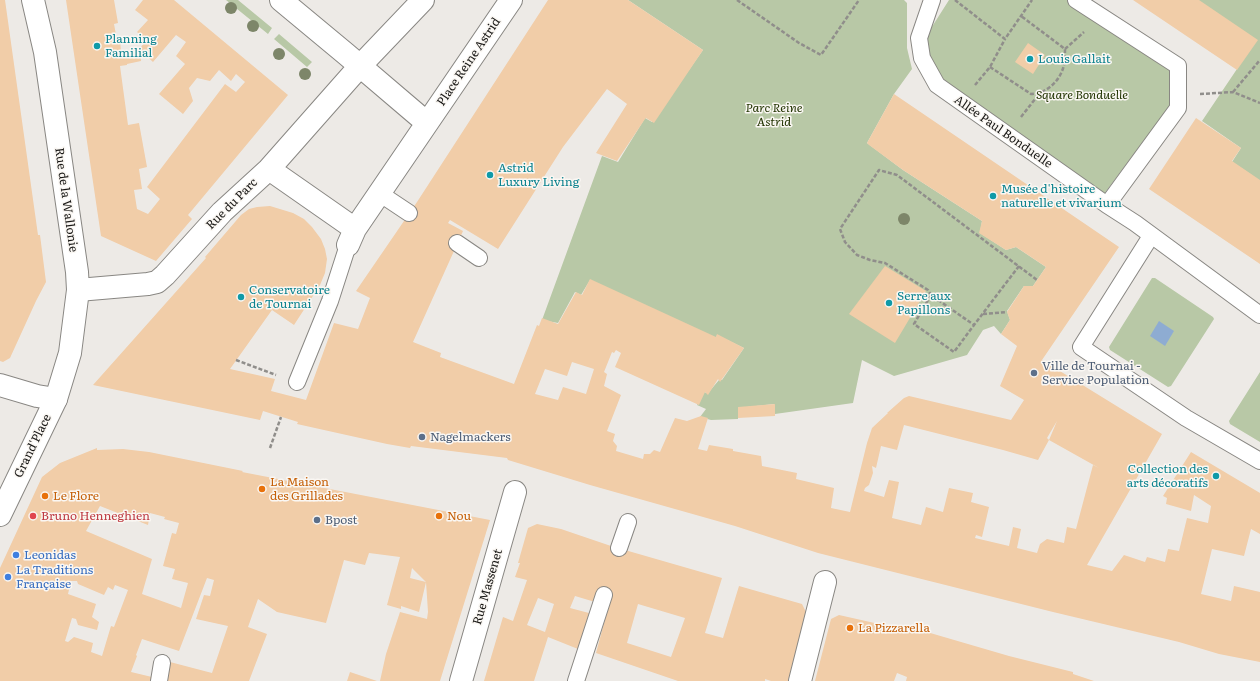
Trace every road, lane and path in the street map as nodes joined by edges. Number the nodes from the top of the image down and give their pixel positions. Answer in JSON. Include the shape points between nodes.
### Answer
{"nodes":[{"id":1,"x":33,"y":0,"type":"edge"},
{"id":2,"x":281,"y":0,"type":"edge"},
{"id":3,"x":423,"y":0,"type":"edge"},
{"id":4,"x":511,"y":0,"type":"edge"},
{"id":5,"x":737,"y":0,"type":"edge"},
{"id":6,"x":859,"y":0,"type":"edge"},
{"id":7,"x":932,"y":0,"type":"edge"},
{"id":8,"x":955,"y":0,"type":"edge"},
{"id":9,"x":1032,"y":0,"type":"edge"},
{"id":10,"x":1076,"y":0,"type":"edge"},
{"id":11,"x":1021,"y":16,"type":"junction"},
{"id":12,"x":1005,"y":39,"type":"junction"},
{"id":13,"x":1260,"y":60,"type":"edge"},
{"id":14,"x":360,"y":66,"type":"junction"},
{"id":15,"x":990,"y":67,"type":"junction"},
{"id":16,"x":1233,"y":92,"type":"junction"},
{"id":17,"x":1039,"y":94,"type":"junction"},
{"id":18,"x":1178,"y":96,"type":"junction"},
{"id":19,"x":962,"y":102,"type":"junction"},
{"id":20,"x":1260,"y":103,"type":"edge"},
{"id":21,"x":427,"y":123,"type":"junction"},
{"id":22,"x":1008,"y":135,"type":"junction"},
{"id":23,"x":269,"y":169,"type":"junction"},
{"id":24,"x":379,"y":193,"type":"junction"},
{"id":25,"x":1107,"y":205,"type":"junction"},
{"id":26,"x":410,"y":213,"type":"dead end"},
{"id":27,"x":1151,"y":236,"type":"junction"},
{"id":28,"x":352,"y":237,"type":"junction"},
{"id":29,"x":457,"y":243,"type":"dead end"},
{"id":30,"x":479,"y":258,"type":"dead end"},
{"id":31,"x":1019,"y":266,"type":"junction"},
{"id":32,"x":1037,"y":280,"type":"dead end"},
{"id":33,"x":78,"y":290,"type":"junction"},
{"id":34,"x":931,"y":294,"type":"junction"},
{"id":35,"x":1006,"y":312,"type":"dead end"},
{"id":36,"x":982,"y":314,"type":"junction"},
{"id":37,"x":1259,"y":314,"type":"edge"},
{"id":38,"x":974,"y":324,"type":"junction"},
{"id":39,"x":236,"y":360,"type":"dead end"},
{"id":40,"x":297,"y":382,"type":"joint"},
{"id":41,"x":0,"y":386,"type":"edge"},
{"id":42,"x":47,"y":398,"type":"junction"},
{"id":43,"x":281,"y":417,"type":"dead end"},
{"id":44,"x":270,"y":448,"type":"dead end"},
{"id":45,"x":1260,"y":461,"type":"edge"},
{"id":46,"x":5,"y":490,"type":"edge"},
{"id":47,"x":515,"y":492,"type":"dead end"},
{"id":48,"x":0,"y":515,"type":"edge"},
{"id":49,"x":628,"y":522,"type":"dead end"},
{"id":50,"x":619,"y":548,"type":"dead end"},
{"id":51,"x":825,"y":582,"type":"dead end"},
{"id":52,"x":604,"y":595,"type":"dead end"},
{"id":53,"x":162,"y":663,"type":"dead end"},
{"id":54,"x":158,"y":681,"type":"edge"},
{"id":55,"x":461,"y":681,"type":"edge"},
{"id":56,"x":576,"y":681,"type":"edge"},
{"id":57,"x":800,"y":681,"type":"edge"}],
"edges":[{"from":1,"to":33,"type":"street","name":"Rue de la Wallonie","via":[[45,52]]},
{"from":2,"to":14,"type":"street"},
{"from":3,"to":14,"type":"street"},
{"from":4,"to":21,"type":"street","name":"Place Reine Astrid"},
{"from":5,"to":6,"type":"path","via":[[799,43],[821,55]]},
{"from":7,"to":19,"type":"lane","name":"Allée Paul Bonduelle","via":[[920,38],[922,58],[937,85]]},
{"from":8,"to":12,"type":"path"},
{"from":9,"to":11,"type":"path"},
{"from":10,"to":18,"type":"lane","via":[[1178,66]]},
{"from":11,"to":12,"type":"path"},
{"from":11,"to":17,"type":"path","via":[[1065,49],[1063,71],[1053,85]]},
{"from":12,"to":15,"type":"path"},
{"from":13,"to":16,"type":"path"},
{"from":14,"to":21,"type":"street"},
{"from":14,"to":23,"type":"street","name":"Rue du Parc"},
{"from":15,"to":17,"type":"path","via":[[1031,94]]},
{"from":15,"to":19,"type":"path"},
{"from":16,"to":18,"type":"path"},
{"from":16,"to":20,"type":"path"},
{"from":17,"to":22,"type":"path"},
{"from":18,"to":25,"type":"lane","via":[[1178,108]]},
{"from":19,"to":22,"type":"lane","name":"Allée Paul Bonduelle"},
{"from":21,"to":24,"type":"street","name":"Place Reine Astrid"},
{"from":22,"to":25,"type":"lane","name":"Allée Paul Bonduelle"},
{"from":23,"to":28,"type":"street"},
{"from":23,"to":33,"type":"street","name":"Rue du Parc","via":[[222,212],[157,282]]},
{"from":24,"to":26,"type":"lane"},
{"from":24,"to":28,"type":"street","name":"Place Reine Astrid"},
{"from":25,"to":27,"type":"lane","name":"Allée Paul Bonduelle"},
{"from":27,"to":37,"type":"lane","name":"Allée Paul Bonduelle"},
{"from":27,"to":45,"type":"lane","via":[[1081,347],[1186,418]]},
{"from":28,"to":40,"type":"lane","via":[[330,301]]},
{"from":29,"to":30,"type":"lane"},
{"from":31,"to":32,"type":"path"},
{"from":31,"to":34,"type":"path","via":[[897,175],[879,170],[840,228],[845,242],[857,255],[885,263]]},
{"from":31,"to":36,"type":"path"},
{"from":33,"to":42,"type":"street","name":"Rue de la Wallonie","via":[[70,353]]},
{"from":34,"to":38,"type":"path"},
{"from":34,"to":38,"type":"path","via":[[914,324],[954,352]]},
{"from":35,"to":36,"type":"path"},
{"from":36,"to":38,"type":"path"},
{"from":39,"to":40,"type":"path"},
{"from":41,"to":42,"type":"street"},
{"from":42,"to":46,"type":"street","name":"Grand'Place"},
{"from":43,"to":44,"type":"path"},
{"from":46,"to":48,"type":"street","name":"Grand'Place"},
{"from":47,"to":55,"type":"street","name":"Rue Massenet"},
{"from":49,"to":50,"type":"lane"},
{"from":51,"to":57,"type":"street"},
{"from":52,"to":56,"type":"lane"},
{"from":53,"to":54,"type":"lane"}]}
